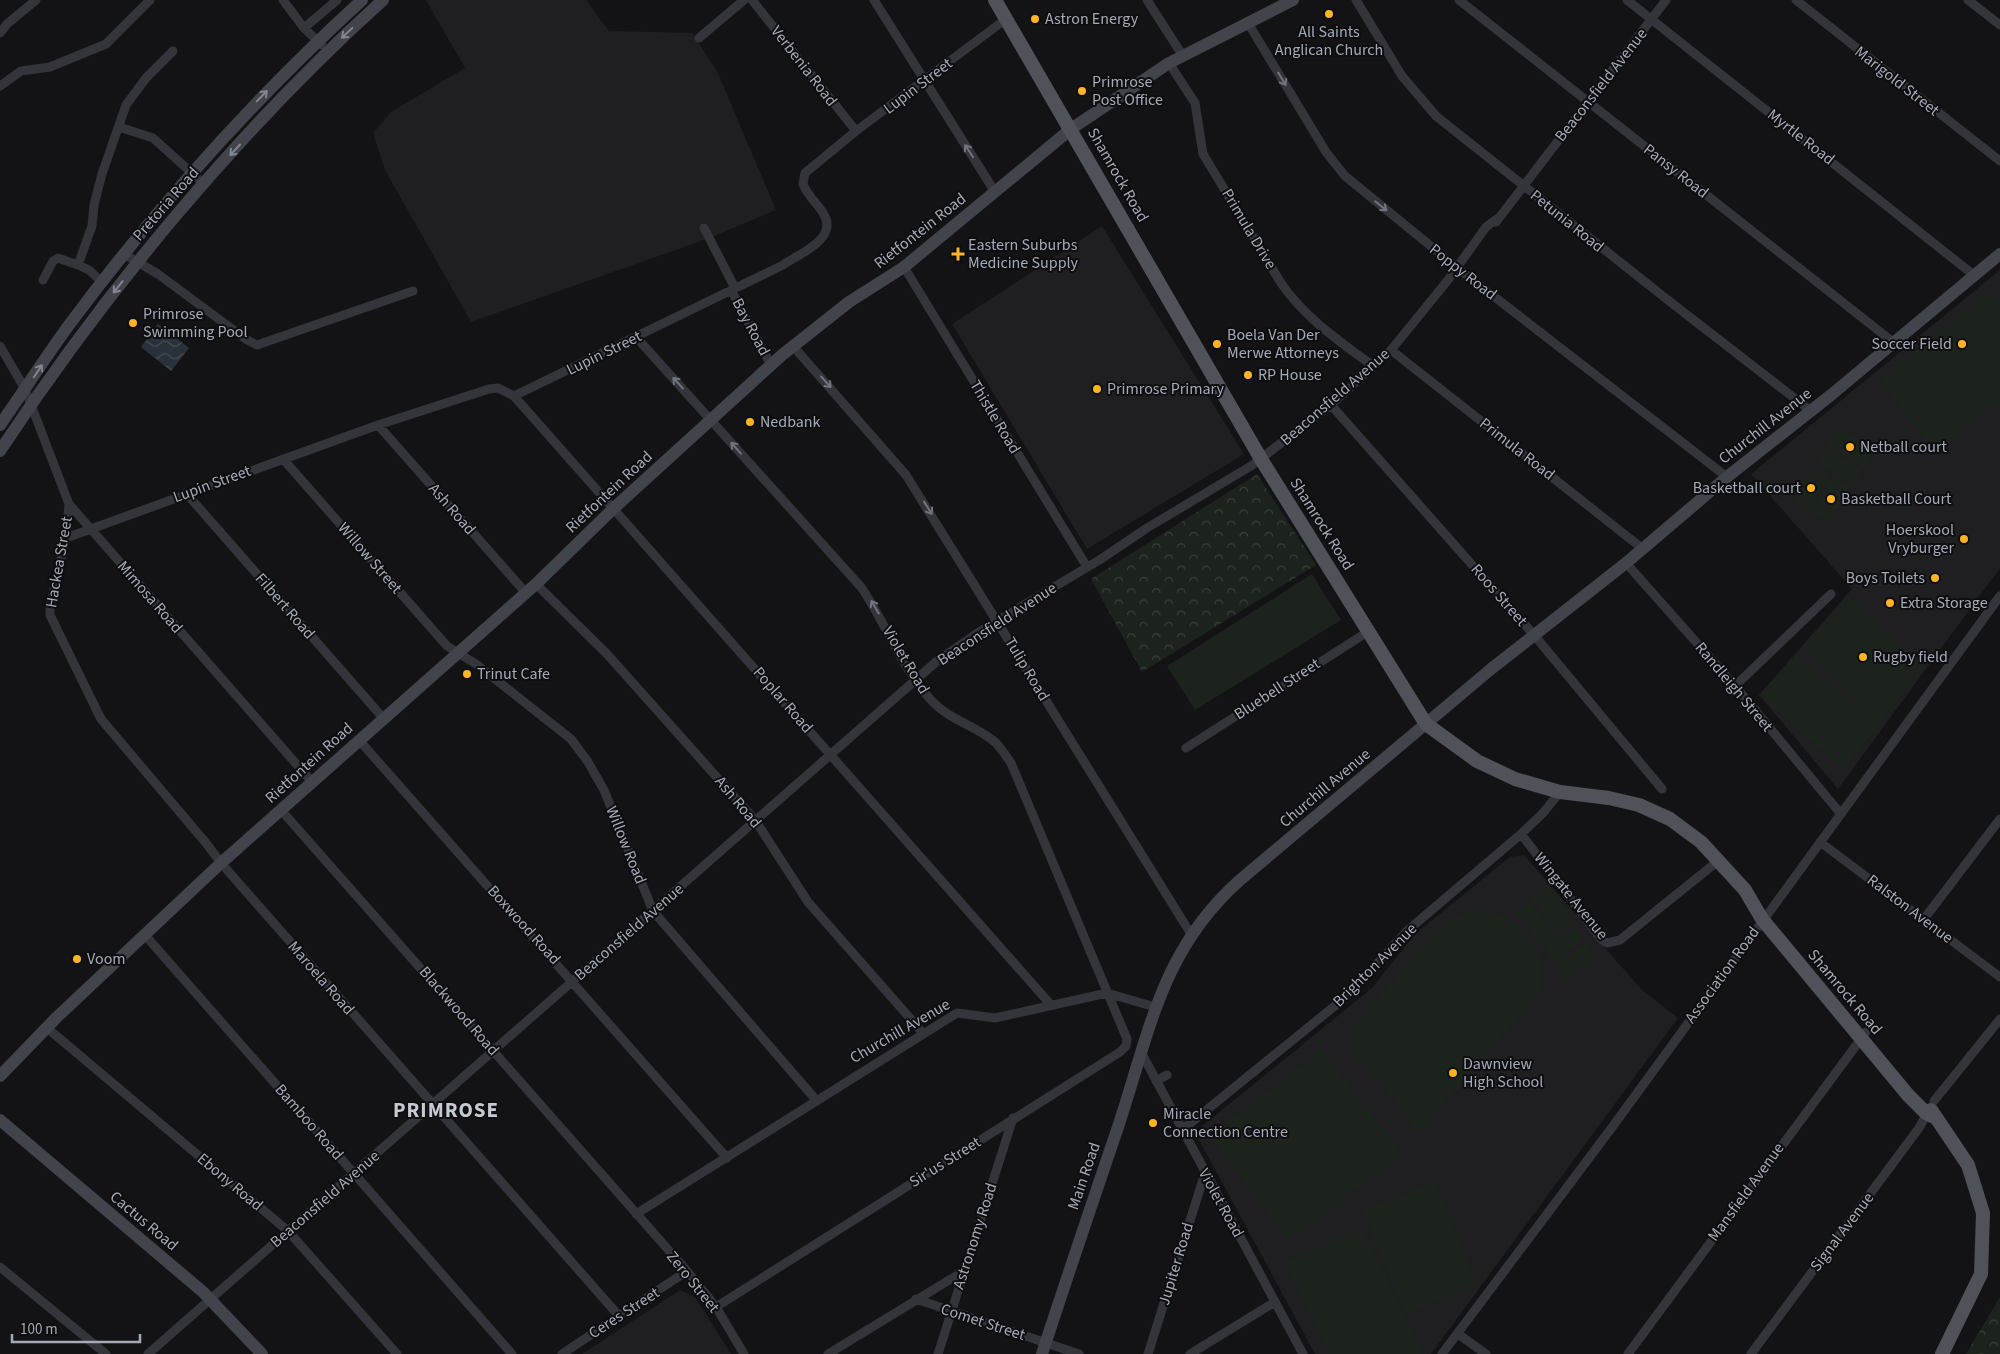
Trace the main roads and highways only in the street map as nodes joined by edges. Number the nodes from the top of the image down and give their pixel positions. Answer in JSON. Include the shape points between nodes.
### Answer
{"nodes":[{"id":1,"x":995,"y":0,"type":"edge"},
{"id":2,"x":1942,"y":1354,"type":"edge"}],
"edges":[{"from":1,"to":2,"type":"main road","name":"Shamrock Road","via":[[1261,459],[1426,724],[1478,761],[1515,779],[1560,792],[1608,798],[1654,810],[1691,834],[1745,890],[1911,1092],[1932,1110],[1968,1165],[1983,1213],[1984,1236],[1981,1274]]}]}
